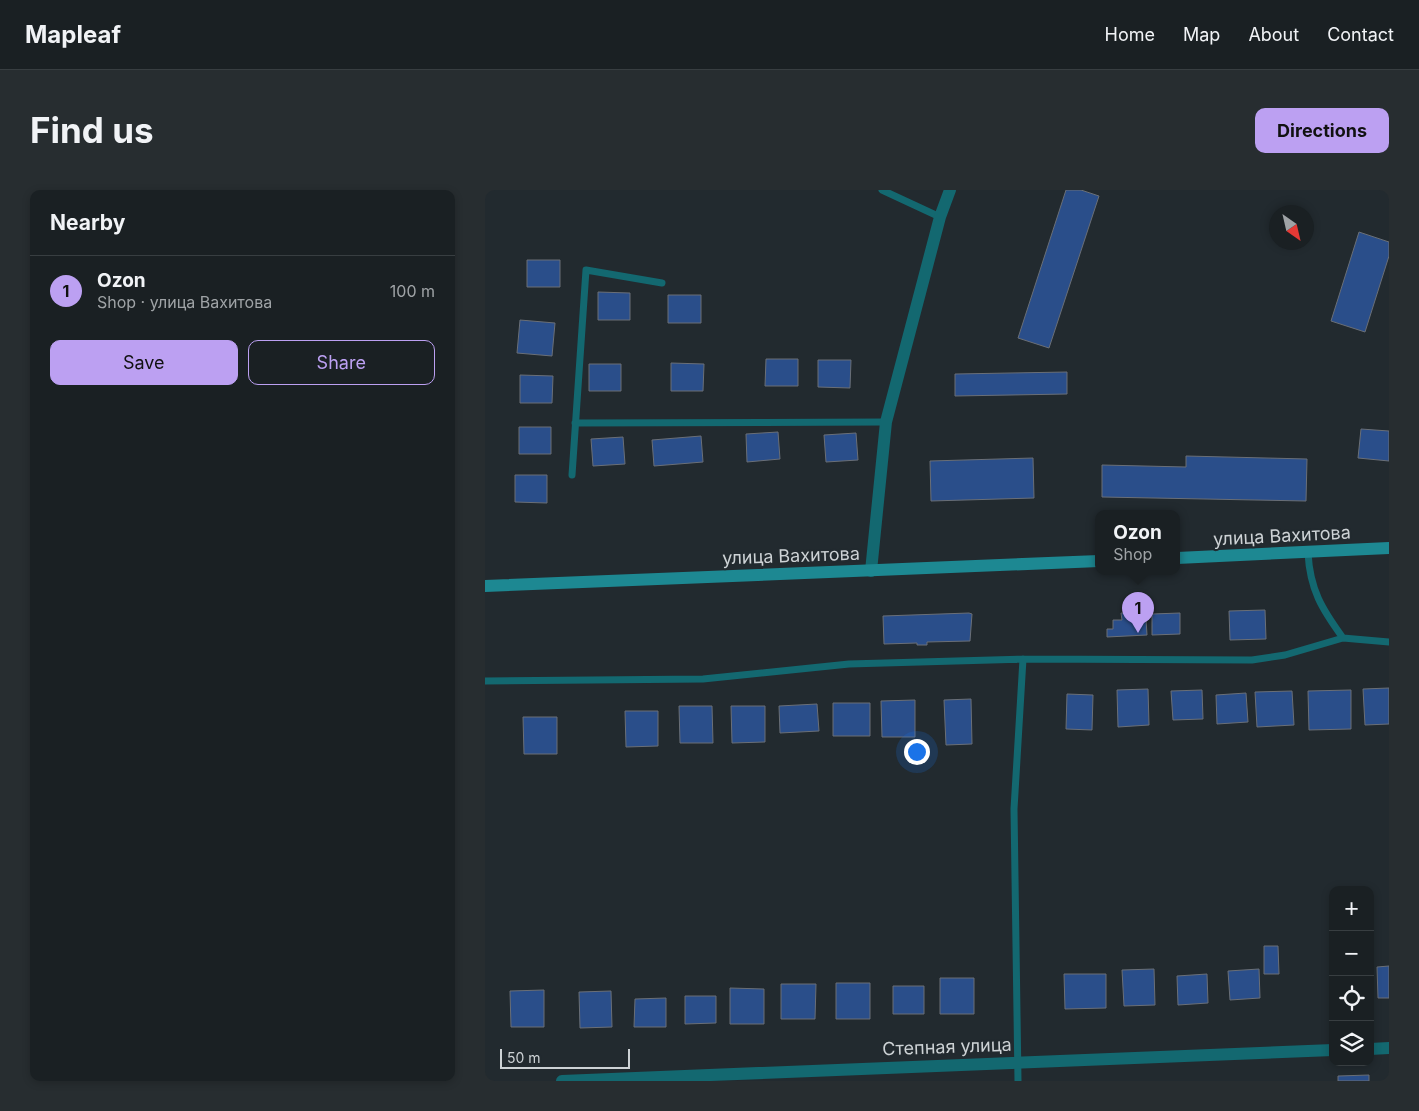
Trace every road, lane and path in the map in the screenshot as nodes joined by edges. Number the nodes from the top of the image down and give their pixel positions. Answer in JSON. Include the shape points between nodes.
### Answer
{"nodes":[{"id":1,"x":882,"y":190,"type":"edge"},
{"id":2,"x":950,"y":190,"type":"edge"},
{"id":3,"x":941,"y":217,"type":"junction"},
{"id":4,"x":662,"y":283,"type":"dead end"},
{"id":5,"x":886,"y":422,"type":"junction"},
{"id":6,"x":575,"y":423,"type":"junction"},
{"id":7,"x":572,"y":475,"type":"dead end"},
{"id":8,"x":1389,"y":548,"type":"edge"},
{"id":9,"x":1309,"y":553,"type":"junction"},
{"id":10,"x":1180,"y":558,"type":"edge"},
{"id":11,"x":1095,"y":561,"type":"edge"},
{"id":12,"x":871,"y":571,"type":"junction"},
{"id":13,"x":485,"y":586,"type":"edge"},
{"id":14,"x":1343,"y":638,"type":"junction"},
{"id":15,"x":1389,"y":642,"type":"edge"},
{"id":16,"x":1023,"y":659,"type":"junction"},
{"id":17,"x":485,"y":680,"type":"edge"},
{"id":18,"x":1389,"y":1048,"type":"edge"},
{"id":19,"x":1374,"y":1049,"type":"edge"},
{"id":20,"x":1329,"y":1050,"type":"edge"},
{"id":21,"x":1018,"y":1062,"type":"junction"},
{"id":22,"x":562,"y":1081,"type":"edge"},
{"id":23,"x":1018,"y":1081,"type":"edge"}],
"edges":[{"from":1,"to":3,"type":"lane"},
{"from":2,"to":3,"type":"street"},
{"from":3,"to":5,"type":"street"},
{"from":4,"to":6,"type":"lane","via":[[586,270]]},
{"from":5,"to":6,"type":"lane"},
{"from":5,"to":12,"type":"street"},
{"from":6,"to":7,"type":"lane"},
{"from":8,"to":9,"type":"main road","name":"улица Вахитова"},
{"from":9,"to":10,"type":"main road","name":"улица Вахитова"},
{"from":9,"to":14,"type":"lane","via":[[1309,575],[1321,607]]},
{"from":11,"to":12,"type":"main road","name":"улица Вахитова"},
{"from":12,"to":13,"type":"main road","name":"улица Вахитова"},
{"from":14,"to":15,"type":"lane"},
{"from":14,"to":16,"type":"lane","via":[[1285,655],[1252,660]]},
{"from":16,"to":17,"type":"lane","via":[[849,664],[703,679]]},
{"from":16,"to":21,"type":"lane","via":[[1014,809]]},
{"from":18,"to":19,"type":"street"},
{"from":20,"to":21,"type":"street","name":"Степная улица"},
{"from":21,"to":22,"type":"street","name":"Степная улица"},
{"from":21,"to":23,"type":"lane"}]}
